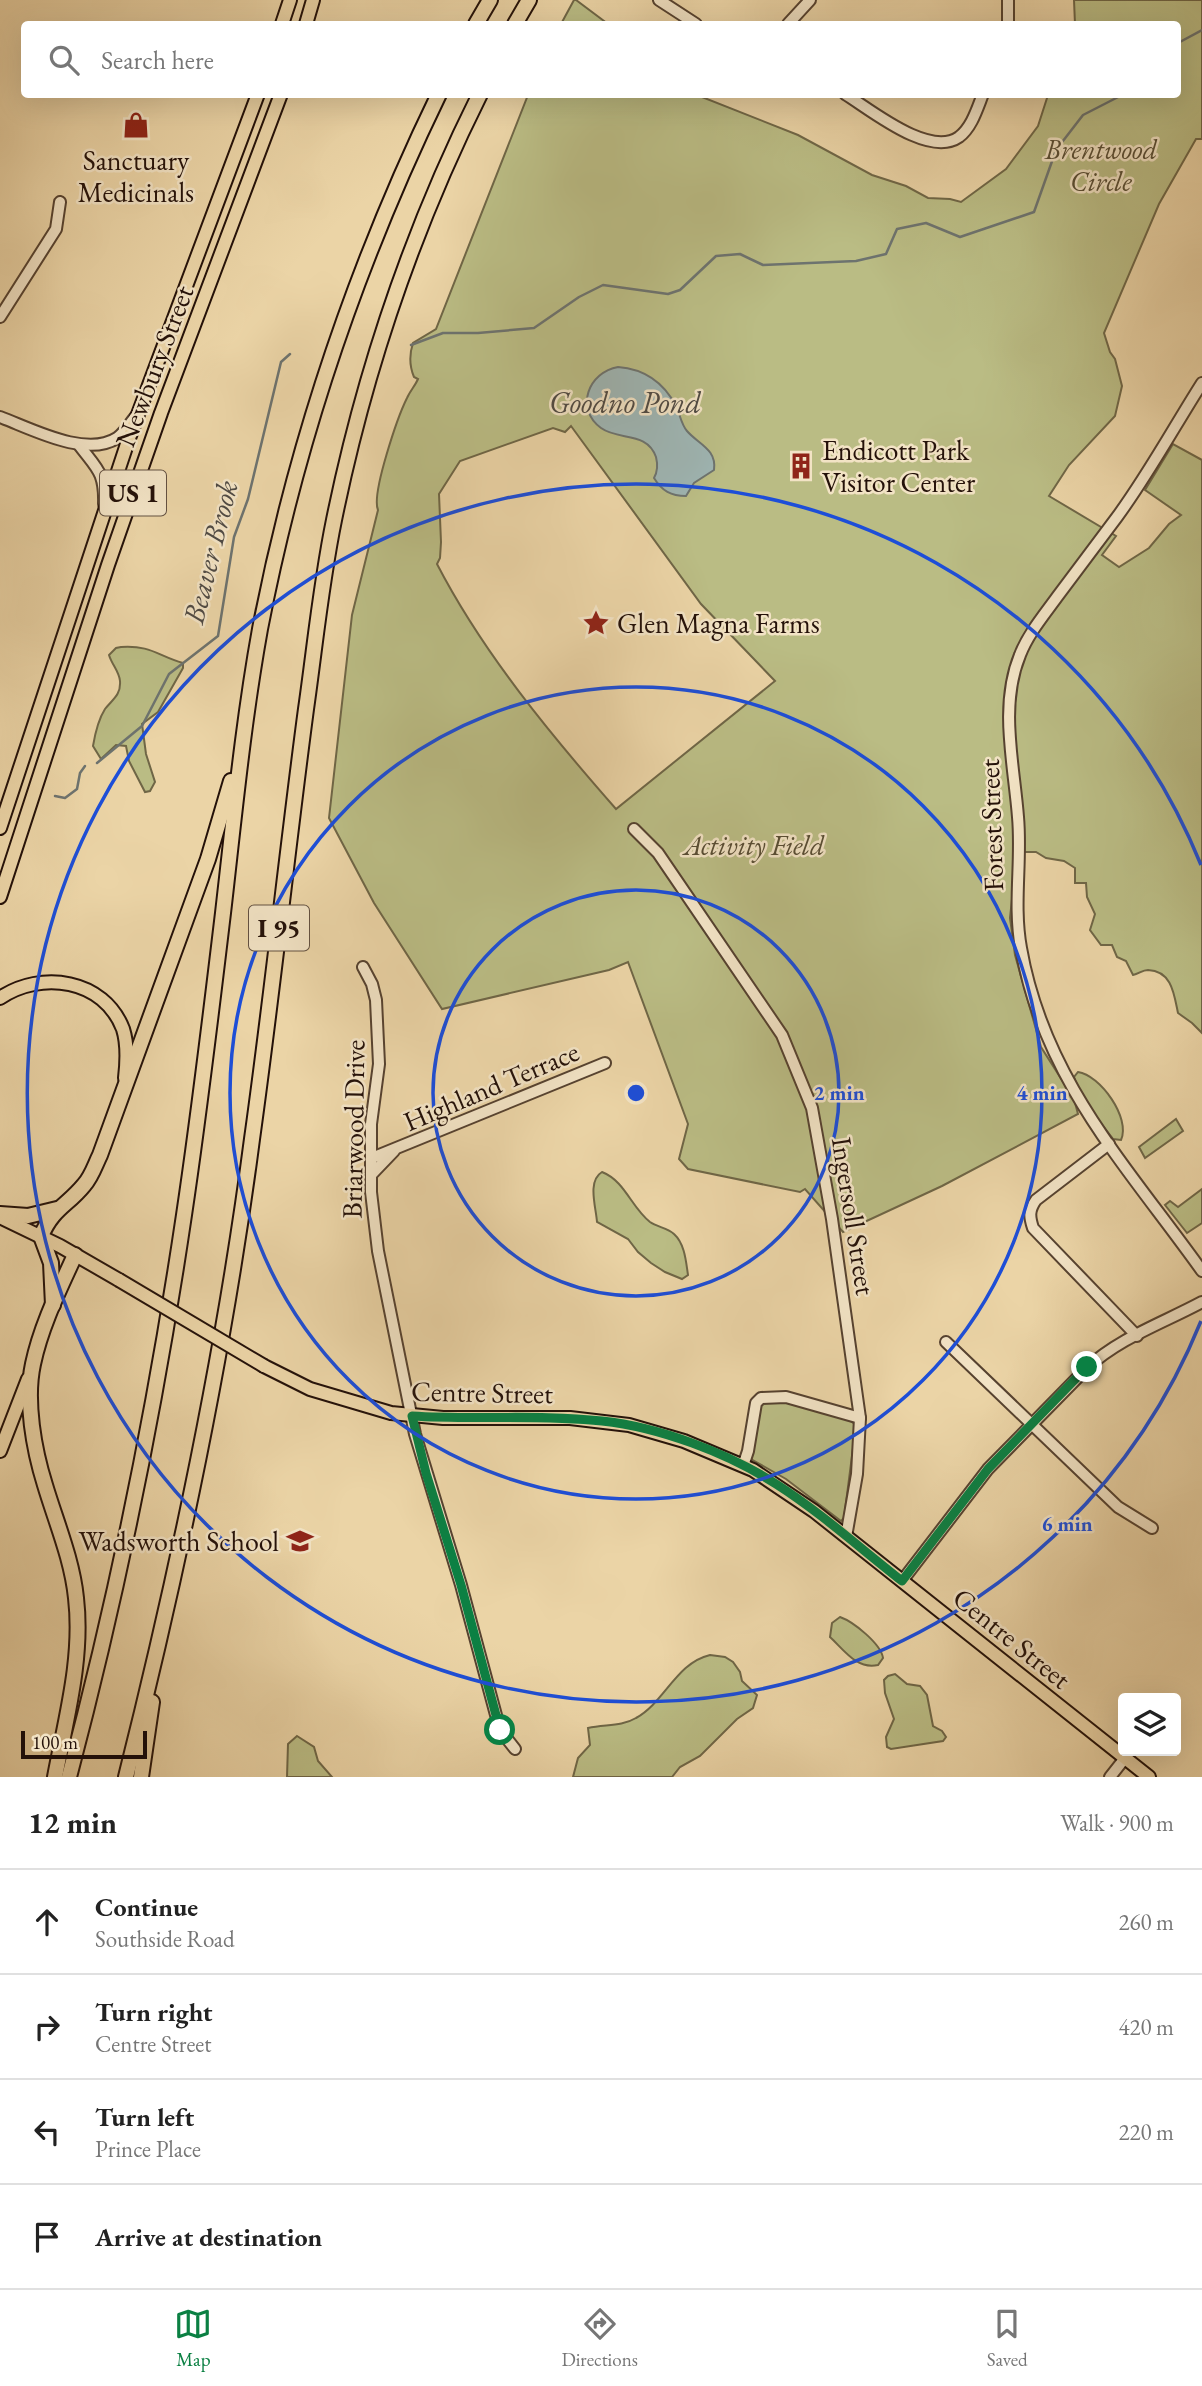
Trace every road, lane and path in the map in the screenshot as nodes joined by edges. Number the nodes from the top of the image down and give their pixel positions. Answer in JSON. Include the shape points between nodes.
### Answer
{"nodes":[{"id":1,"x":290,"y":0,"type":"edge"},
{"id":2,"x":313,"y":0,"type":"edge"},
{"id":3,"x":490,"y":0,"type":"edge"},
{"id":4,"x":529,"y":0,"type":"edge"},
{"id":5,"x":659,"y":0,"type":"edge"},
{"id":6,"x":810,"y":0,"type":"edge"},
{"id":7,"x":1008,"y":0,"type":"edge"},
{"id":8,"x":283,"y":21,"type":"edge"},
{"id":9,"x":307,"y":21,"type":"edge"},
{"id":10,"x":478,"y":21,"type":"edge"},
{"id":11,"x":518,"y":21,"type":"edge"},
{"id":12,"x":691,"y":21,"type":"edge"},
{"id":13,"x":791,"y":21,"type":"edge"},
{"id":14,"x":1008,"y":21,"type":"edge"},
{"id":15,"x":257,"y":98,"type":"edge"},
{"id":16,"x":280,"y":98,"type":"edge"},
{"id":17,"x":437,"y":98,"type":"edge"},
{"id":18,"x":478,"y":98,"type":"edge"},
{"id":19,"x":852,"y":98,"type":"edge"},
{"id":20,"x":982,"y":98,"type":"edge"},
{"id":21,"x":60,"y":202,"type":"dead end"},
{"id":22,"x":0,"y":317,"type":"edge"},
{"id":23,"x":1202,"y":383,"type":"edge"},
{"id":24,"x":139,"y":412,"type":"junction"},
{"id":25,"x":0,"y":418,"type":"edge"},
{"id":26,"x":79,"y":445,"type":"junction"},
{"id":27,"x":104,"y":510,"type":"junction"},
{"id":28,"x":246,"y":722,"type":"junction"},
{"id":29,"x":0,"y":828,"type":"edge"},
{"id":30,"x":634,"y":829,"type":"dead end"},
{"id":31,"x":0,"y":897,"type":"edge"},
{"id":32,"x":363,"y":967,"type":"dead end"},
{"id":33,"x":0,"y":998,"type":"edge"},
{"id":34,"x":606,"y":1063,"type":"dead end"},
{"id":35,"x":124,"y":1086,"type":"junction"},
{"id":36,"x":1109,"y":1144,"type":"junction"},
{"id":37,"x":394,"y":1151,"type":"junction"},
{"id":38,"x":372,"y":1158,"type":"junction"},
{"id":39,"x":372,"y":1175,"type":"junction"},
{"id":40,"x":58,"y":1208,"type":"junction"},
{"id":41,"x":0,"y":1215,"type":"edge"},
{"id":42,"x":41,"y":1236,"type":"junction"},
{"id":43,"x":75,"y":1255,"type":"junction"},
{"id":44,"x":1202,"y":1271,"type":"edge"},
{"id":45,"x":1202,"y":1302,"type":"edge"},
{"id":46,"x":53,"y":1305,"type":"junction"},
{"id":47,"x":1137,"y":1336,"type":"junction"},
{"id":48,"x":946,"y":1342,"type":"dead end"},
{"id":49,"x":32,"y":1365,"type":"junction"},
{"id":50,"x":412,"y":1416,"type":"junction"},
{"id":51,"x":860,"y":1418,"type":"junction"},
{"id":52,"x":1032,"y":1423,"type":"junction"},
{"id":53,"x":0,"y":1451,"type":"edge"},
{"id":54,"x":743,"y":1466,"type":"junction"},
{"id":55,"x":1152,"y":1528,"type":"dead end"},
{"id":56,"x":846,"y":1537,"type":"junction"},
{"id":57,"x":902,"y":1581,"type":"junction"},
{"id":58,"x":158,"y":1649,"type":"junction"},
{"id":59,"x":515,"y":1749,"type":"dead end"},
{"id":60,"x":1125,"y":1758,"type":"junction"},
{"id":61,"x":55,"y":1777,"type":"edge"},
{"id":62,"x":69,"y":1777,"type":"edge"},
{"id":63,"x":126,"y":1777,"type":"edge"},
{"id":64,"x":141,"y":1777,"type":"edge"},
{"id":65,"x":1110,"y":1777,"type":"edge"},
{"id":66,"x":1149,"y":1777,"type":"edge"}],
"edges":[{"from":1,"to":8,"type":"main road"},
{"from":2,"to":9,"type":"main road"},
{"from":3,"to":10,"type":"highway"},
{"from":4,"to":11,"type":"highway"},
{"from":5,"to":12,"type":"street"},
{"from":6,"to":13,"type":"street"},
{"from":7,"to":14,"type":"street"},
{"from":15,"to":24,"type":"main road","name":"Newbury Street","number":"US 1"},
{"from":16,"to":31,"type":"main road","name":"Newbury Street","number":"US 1","via":[[157,425]]},
{"from":17,"to":28,"type":"highway","number":"I 95","via":[[370,247],[312,411],[277,549]]},
{"from":18,"to":58,"type":"highway","number":"I 95","via":[[437,187],[399,287],[362,403],[334,516],[314,638],[230,1288]]},
{"from":19,"to":20,"type":"street","via":[[921,140],[943,142],[961,136]]},
{"from":21,"to":22,"type":"street","via":[[56,229]]},
{"from":23,"to":36,"type":"street","name":"Forest Street","via":[[1120,514],[1031,634],[1011,684],[1010,732],[1020,851],[1017,918],[1027,978],[1047,1040],[1078,1099]]},
{"from":24,"to":26,"type":"street","via":[[120,436],[107,443]]},
{"from":24,"to":27,"type":"main road","name":"Newbury Street","number":"US 1"},
{"from":25,"to":26,"type":"street"},
{"from":26,"to":27,"type":"street","via":[[104,481]]},
{"from":27,"to":29,"type":"main road","name":"Newbury Street","number":"US 1"},
{"from":28,"to":35,"type":"highway","via":[[212,849]]},
{"from":28,"to":62,"type":"highway","number":"I 95","via":[[201,1092],[149,1422]]},
{"from":30,"to":51,"type":"street","name":"Ingersoll Street","via":[[658,853],[782,1035],[805,1090],[817,1126]]},
{"from":32,"to":38,"type":"street","name":"Briarwood Drive","via":[[376,1000],[379,1064],[371,1124]]},
{"from":33,"to":35,"type":"main road","via":[[44,982],[74,984],[99,996],[123,1031],[127,1056]]},
{"from":34,"to":37,"type":"street","name":"Highland Terrace"},
{"from":35,"to":40,"type":"highway","via":[[92,1172],[78,1192]]},
{"from":36,"to":44,"type":"street","name":"Forest Street"},
{"from":36,"to":47,"type":"street","via":[[1036,1200],[1030,1213],[1033,1228]]},
{"from":37,"to":38,"type":"street","name":"Highland Terrace"},
{"from":37,"to":39,"type":"street","name":"Highland Terrace"},
{"from":38,"to":39,"type":"street","name":"Briarwood Drive"},
{"from":39,"to":50,"type":"street","name":"Briarwood Drive","via":[[372,1217]]},
{"from":40,"to":41,"type":"highway","via":[[28,1216]]},
{"from":40,"to":42,"type":"highway"},
{"from":41,"to":42,"type":"main road","name":"Centre Street"},
{"from":42,"to":43,"type":"main road","name":"Centre Street"},
{"from":42,"to":46,"type":"highway","via":[[51,1263]]},
{"from":43,"to":46,"type":"highway"},
{"from":43,"to":50,"type":"main road","name":"Centre Street","bridge":true,"via":[[264,1366],[330,1396]]},
{"from":45,"to":47,"type":"street"},
{"from":46,"to":49,"type":"highway"},
{"from":47,"to":52,"type":"street","via":[[1101,1355]]},
{"from":48,"to":52,"type":"street"},
{"from":49,"to":53,"type":"main road"},
{"from":49,"to":61,"type":"highway","via":[[32,1432],[72,1572],[78,1617],[77,1660]]},
{"from":50,"to":54,"type":"main road","name":"Centre Street","via":[[617,1423],[684,1441]]},
{"from":50,"to":59,"type":"street","name":"Briarwood Drive","via":[[500,1730]]},
{"from":51,"to":54,"type":"street","via":[[786,1397],[761,1398],[756,1403]]},
{"from":51,"to":56,"type":"street","name":"Ingersoll Street","via":[[857,1474]]},
{"from":52,"to":55,"type":"street","via":[[1118,1507]]},
{"from":52,"to":57,"type":"street","via":[[975,1484]]},
{"from":54,"to":56,"type":"main road","name":"Centre Street","via":[[792,1495]]},
{"from":56,"to":57,"type":"main road","name":"Centre Street"},
{"from":57,"to":60,"type":"main road","name":"Centre Street"},
{"from":58,"to":63,"type":"highway","number":"I 95"},
{"from":58,"to":64,"type":"highway"},
{"from":60,"to":65,"type":"street"},
{"from":60,"to":66,"type":"main road","name":"Centre Street"}]}
